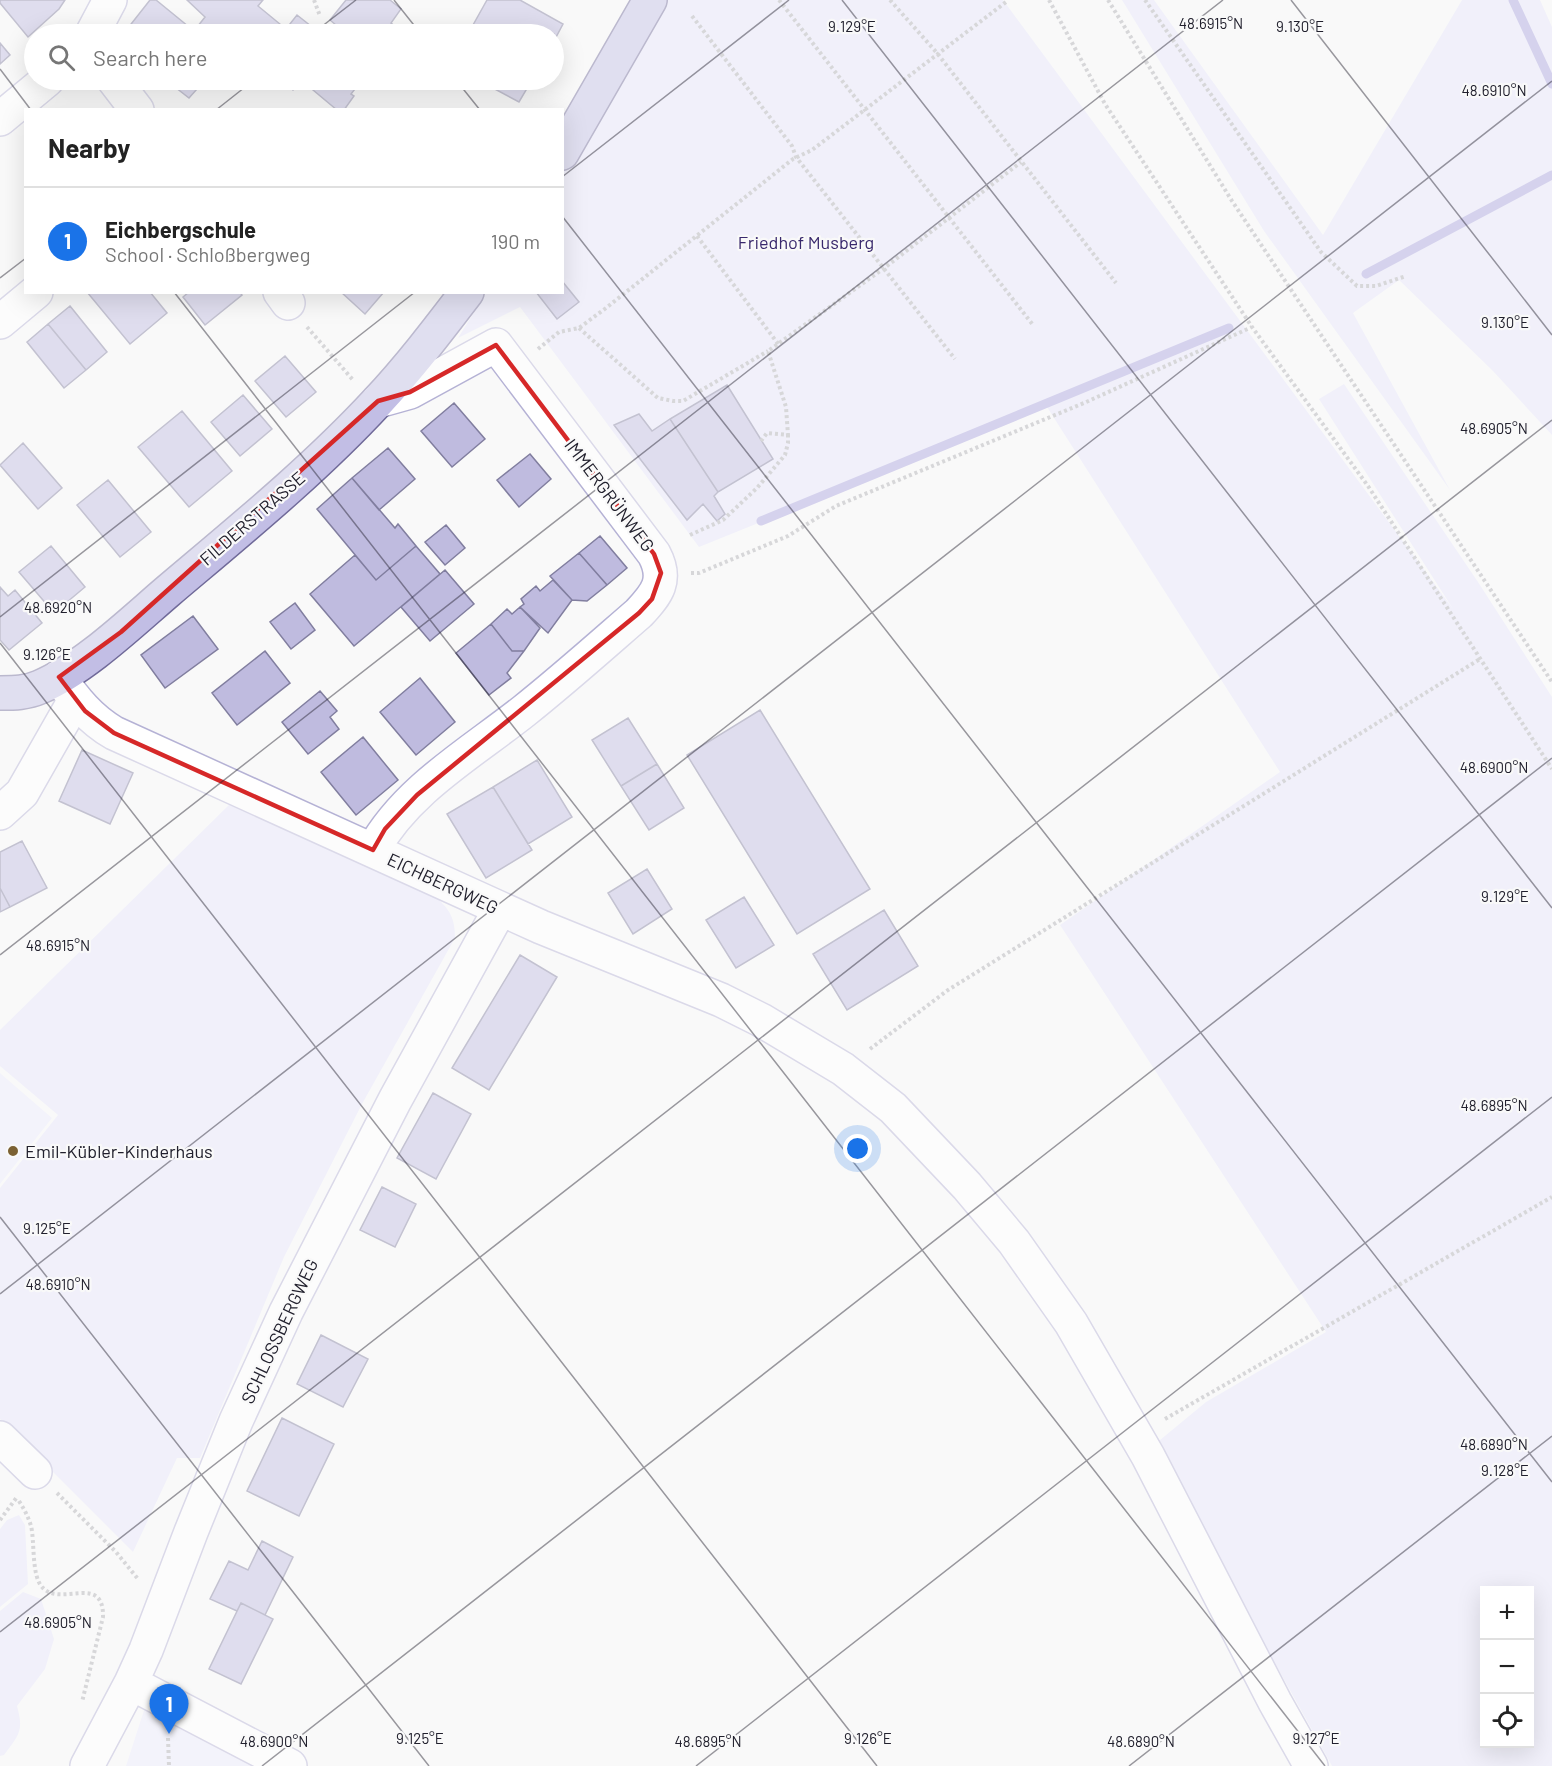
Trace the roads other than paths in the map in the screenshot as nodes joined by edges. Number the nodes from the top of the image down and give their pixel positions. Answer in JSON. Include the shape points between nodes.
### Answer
{"nodes":[{"id":1,"x":110,"y":0,"type":"edge"},
{"id":2,"x":650,"y":0,"type":"edge"},
{"id":3,"x":97,"y":24,"type":"edge"},
{"id":4,"x":35,"y":90,"type":"edge"},
{"id":5,"x":122,"y":90,"type":"edge"},
{"id":6,"x":135,"y":108,"type":"edge"},
{"id":7,"x":0,"y":119,"type":"edge"},
{"id":8,"x":564,"y":150,"type":"edge"},
{"id":9,"x":34,"y":294,"type":"edge"},
{"id":10,"x":465,"y":294,"type":"edge"},
{"id":11,"x":0,"y":322,"type":"edge"},
{"id":12,"x":378,"y":401,"type":"junction"},
{"id":13,"x":67,"y":689,"type":"junction"},
{"id":14,"x":0,"y":693,"type":"edge"},
{"id":15,"x":0,"y":813,"type":"edge"},
{"id":16,"x":374,"y":850,"type":"junction"},
{"id":17,"x":500,"y":909,"type":"junction"},
{"id":18,"x":0,"y":1438,"type":"edge"},
{"id":19,"x":35,"y":1486,"type":"road end"},
{"id":20,"x":131,"y":1683,"type":"junction"},
{"id":21,"x":87,"y":1766,"type":"edge"},
{"id":22,"x":290,"y":1766,"type":"edge"},
{"id":23,"x":1311,"y":1766,"type":"edge"}],
"edges":[{"from":1,"to":3,"type":"street"},
{"from":2,"to":8,"type":"main road"},
{"from":4,"to":7,"type":"street"},
{"from":5,"to":6,"type":"street"},
{"from":9,"to":11,"type":"street"},
{"from":10,"to":12,"type":"main road","name":"FILDERSTRASSE"},
{"from":12,"to":13,"type":"main road","name":"FILDERSTRASSE","via":[[315,464],[120,632]]},
{"from":12,"to":16,"type":"street","name":"IMMERGRÜNWEG","via":[[410,392],[496,345],[654,554],[661,573],[652,599],[639,613],[526,710],[417,795],[385,829]]},
{"from":13,"to":14,"type":"main road","name":"FILDERSTRASSE","via":[[41,687],[23,693]]},
{"from":13,"to":15,"type":"street","via":[[22,793]]},
{"from":13,"to":16,"type":"street","name":"EICHBERGWEG","via":[[101,725],[114,733]]},
{"from":16,"to":17,"type":"street","name":"EICHBERGWEG"},
{"from":17,"to":20,"type":"street","name":"SCHLOSSBERGWEG","via":[[394,1100],[286,1312],[236,1421]]},
{"from":17,"to":23,"type":"street","name":"EICHBERGWEG","via":[[722,1000],[760,1020],[843,1069],[877,1094],[917,1132],[1014,1242],[1071,1323],[1136,1436]]},
{"from":18,"to":19,"type":"street"},
{"from":20,"to":21,"type":"street","name":"SCHLOSSBERGWEG"},
{"from":20,"to":22,"type":"street"}]}
